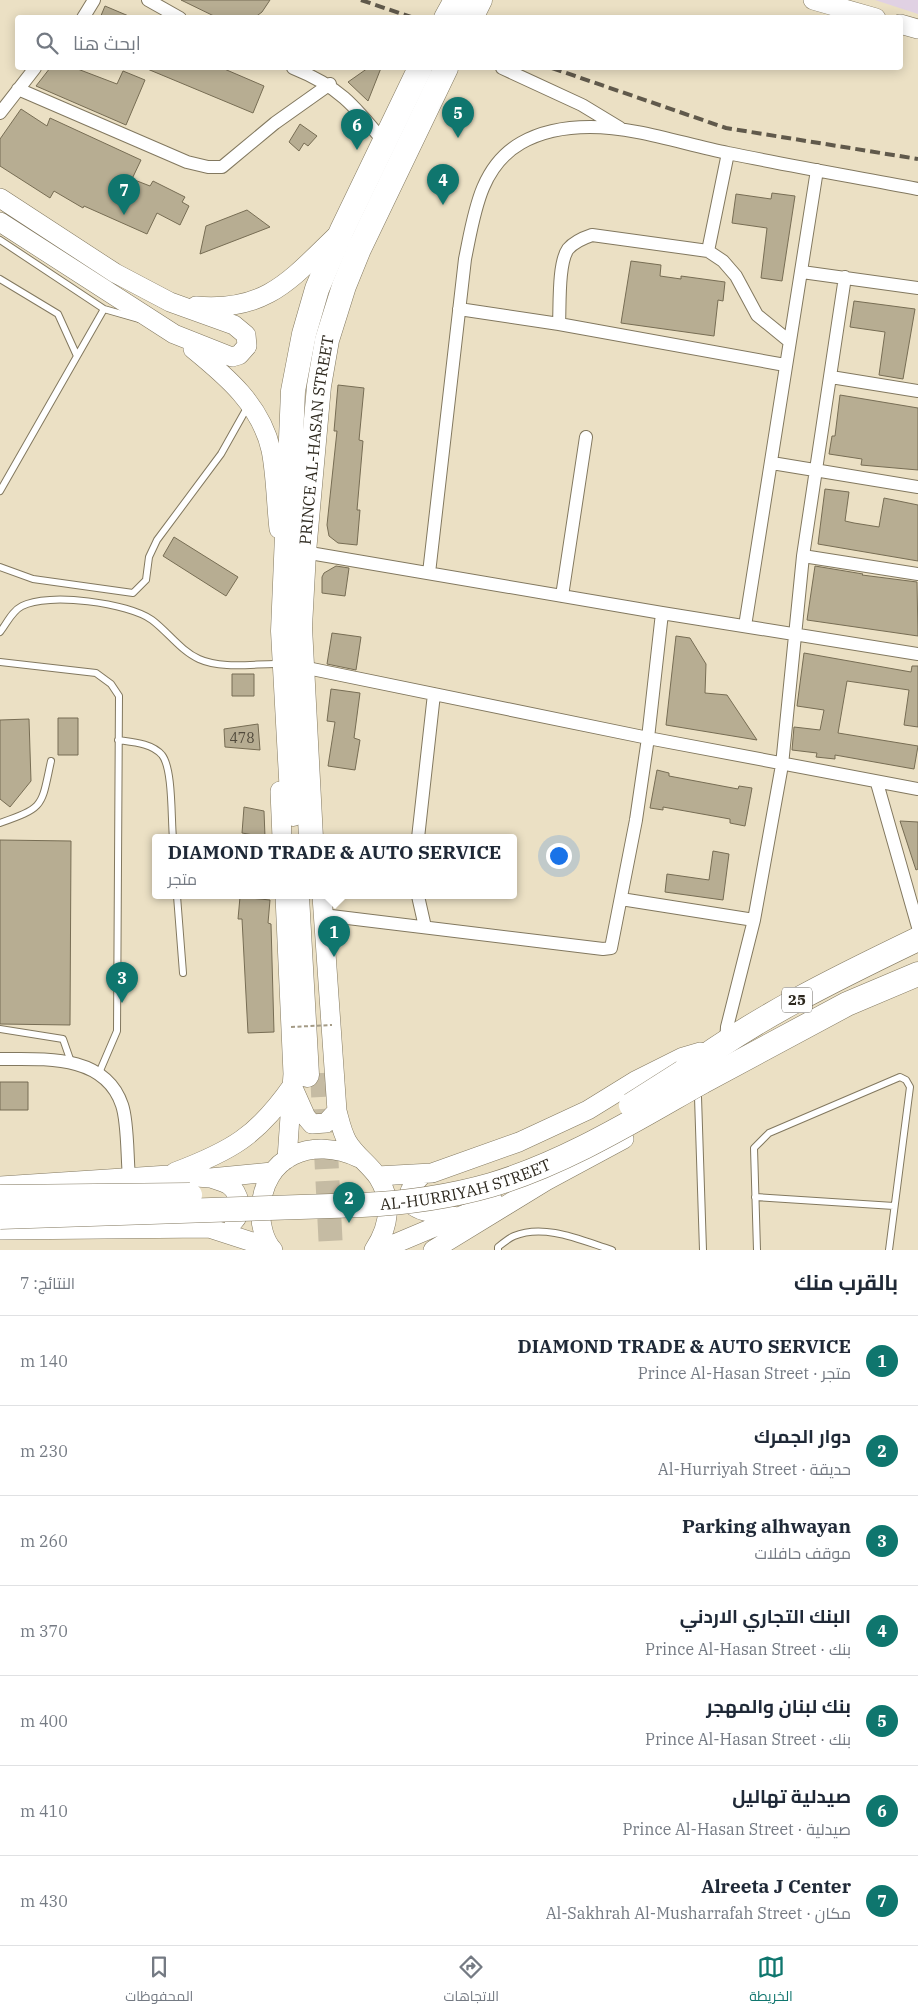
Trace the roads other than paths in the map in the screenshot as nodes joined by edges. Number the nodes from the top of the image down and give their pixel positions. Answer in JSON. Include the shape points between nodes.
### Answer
{"nodes":[{"id":1,"x":94,"y":0,"type":"edge"},
{"id":2,"x":148,"y":0,"type":"edge"},
{"id":3,"x":456,"y":0,"type":"edge"},
{"id":4,"x":480,"y":0,"type":"edge"},
{"id":5,"x":813,"y":0,"type":"edge"},
{"id":6,"x":85,"y":15,"type":"edge"},
{"id":7,"x":175,"y":15,"type":"edge"},
{"id":8,"x":448,"y":15,"type":"edge"},
{"id":9,"x":472,"y":15,"type":"edge"},
{"id":10,"x":866,"y":15,"type":"edge"},
{"id":11,"x":903,"y":25,"type":"edge"},
{"id":12,"x":918,"y":29,"type":"edge"},
{"id":13,"x":33,"y":70,"type":"edge"},
{"id":14,"x":298,"y":70,"type":"edge"},
{"id":15,"x":419,"y":70,"type":"edge"},
{"id":16,"x":445,"y":70,"type":"edge"},
{"id":17,"x":506,"y":70,"type":"edge"},
{"id":18,"x":330,"y":84,"type":"junction"},
{"id":19,"x":18,"y":89,"type":"junction"},
{"id":20,"x":0,"y":113,"type":"edge"},
{"id":21,"x":622,"y":129,"type":"junction"},
{"id":22,"x":384,"y":142,"type":"junction"},
{"id":23,"x":728,"y":153,"type":"junction"},
{"id":24,"x":817,"y":170,"type":"junction"},
{"id":25,"x":918,"y":189,"type":"edge"},
{"id":26,"x":0,"y":198,"type":"edge"},
{"id":27,"x":0,"y":222,"type":"edge"},
{"id":28,"x":342,"y":230,"type":"junction"},
{"id":29,"x":0,"y":240,"type":"edge"},
{"id":30,"x":708,"y":251,"type":"junction"},
{"id":31,"x":802,"y":272,"type":"junction"},
{"id":32,"x":845,"y":277,"type":"junction"},
{"id":33,"x":0,"y":279,"type":"edge"},
{"id":34,"x":918,"y":288,"type":"edge"},
{"id":35,"x":170,"y":302,"type":"junction"},
{"id":36,"x":104,"y":308,"type":"junction"},
{"id":37,"x":459,"y":310,"type":"junction"},
{"id":38,"x":153,"y":321,"type":"junction"},
{"id":39,"x":559,"y":324,"type":"junction"},
{"id":40,"x":174,"y":334,"type":"junction"},
{"id":41,"x":789,"y":341,"type":"junction"},
{"id":42,"x":77,"y":356,"type":"junction"},
{"id":43,"x":785,"y":365,"type":"junction"},
{"id":44,"x":831,"y":377,"type":"junction"},
{"id":45,"x":918,"y":391,"type":"edge"},
{"id":46,"x":250,"y":403,"type":"junction"},
{"id":47,"x":586,"y":437,"type":"dead end"},
{"id":48,"x":772,"y":463,"type":"junction"},
{"id":49,"x":816,"y":471,"type":"junction"},
{"id":50,"x":918,"y":486,"type":"edge"},
{"id":51,"x":0,"y":491,"type":"edge"},
{"id":52,"x":304,"y":552,"type":"junction"},
{"id":53,"x":803,"y":556,"type":"junction"},
{"id":54,"x":0,"y":568,"type":"edge"},
{"id":55,"x":429,"y":573,"type":"junction"},
{"id":56,"x":918,"y":574,"type":"edge"},
{"id":57,"x":283,"y":589,"type":"junction"},
{"id":58,"x":562,"y":596,"type":"junction"},
{"id":59,"x":662,"y":613,"type":"junction"},
{"id":60,"x":745,"y":626,"type":"junction"},
{"id":61,"x":292,"y":629,"type":"junction"},
{"id":62,"x":0,"y":632,"type":"edge"},
{"id":63,"x":795,"y":634,"type":"junction"},
{"id":64,"x":918,"y":654,"type":"edge"},
{"id":65,"x":0,"y":662,"type":"edge"},
{"id":66,"x":275,"y":664,"type":"junction"},
{"id":67,"x":312,"y":669,"type":"junction"},
{"id":68,"x":434,"y":694,"type":"junction"},
{"id":69,"x":648,"y":738,"type":"junction"},
{"id":70,"x":118,"y":740,"type":"junction"},
{"id":71,"x":51,"y":761,"type":"dead end"},
{"id":72,"x":782,"y":765,"type":"junction"},
{"id":73,"x":877,"y":783,"type":"junction"},
{"id":74,"x":918,"y":789,"type":"edge"},
{"id":75,"x":0,"y":823,"type":"edge"},
{"id":76,"x":173,"y":834,"type":"edge"},
{"id":77,"x":282,"y":834,"type":"edge"},
{"id":78,"x":294,"y":834,"type":"edge"},
{"id":79,"x":311,"y":834,"type":"edge"},
{"id":80,"x":319,"y":834,"type":"edge"},
{"id":81,"x":418,"y":834,"type":"edge"},
{"id":82,"x":177,"y":899,"type":"edge"},
{"id":83,"x":284,"y":899,"type":"edge"},
{"id":84,"x":297,"y":899,"type":"edge"},
{"id":85,"x":419,"y":899,"type":"edge"},
{"id":86,"x":621,"y":899,"type":"junction"},
{"id":87,"x":318,"y":905,"type":"edge"},
{"id":88,"x":754,"y":920,"type":"junction"},
{"id":89,"x":424,"y":927,"type":"junction"},
{"id":90,"x":918,"y":927,"type":"edge"},
{"id":91,"x":918,"y":939,"type":"edge"},
{"id":92,"x":183,"y":973,"type":"dead end"},
{"id":93,"x":918,"y":974,"type":"edge"},
{"id":94,"x":0,"y":1029,"type":"edge"},
{"id":95,"x":722,"y":1054,"type":"junction"},
{"id":96,"x":0,"y":1059,"type":"edge"},
{"id":97,"x":70,"y":1062,"type":"junction"},
{"id":98,"x":99,"y":1073,"type":"junction"},
{"id":99,"x":307,"y":1078,"type":"junction"},
{"id":100,"x":694,"y":1084,"type":"junction"},
{"id":101,"x":337,"y":1112,"type":"junction"},
{"id":102,"x":286,"y":1159,"type":"junction"},
{"id":103,"x":360,"y":1159,"type":"junction"},
{"id":104,"x":272,"y":1172,"type":"junction"},
{"id":105,"x":423,"y":1174,"type":"junction"},
{"id":106,"x":169,"y":1175,"type":"junction"},
{"id":107,"x":377,"y":1176,"type":"junction"},
{"id":108,"x":129,"y":1177,"type":"junction"},
{"id":109,"x":210,"y":1178,"type":"junction"},
{"id":110,"x":546,"y":1181,"type":"junction"},
{"id":111,"x":0,"y":1186,"type":"edge"},
{"id":112,"x":0,"y":1197,"type":"edge"},
{"id":113,"x":755,"y":1197,"type":"junction"},
{"id":114,"x":894,"y":1206,"type":"junction"},
{"id":115,"x":0,"y":1217,"type":"edge"},
{"id":116,"x":460,"y":1217,"type":"junction"},
{"id":117,"x":209,"y":1228,"type":"junction"},
{"id":118,"x":0,"y":1230,"type":"edge"},
{"id":119,"x":272,"y":1249,"type":"edge"},
{"id":120,"x":374,"y":1250,"type":"edge"},
{"id":121,"x":380,"y":1250,"type":"edge"},
{"id":122,"x":433,"y":1250,"type":"edge"},
{"id":123,"x":498,"y":1250,"type":"edge"},
{"id":124,"x":612,"y":1250,"type":"edge"},
{"id":125,"x":703,"y":1250,"type":"edge"},
{"id":126,"x":757,"y":1250,"type":"edge"},
{"id":127,"x":889,"y":1250,"type":"edge"}],
"edges":[{"from":1,"to":6,"type":"street"},
{"from":2,"to":7,"type":"street"},
{"from":3,"to":8,"type":"highway"},
{"from":4,"to":9,"type":"highway"},
{"from":5,"to":10,"type":"main road"},
{"from":11,"to":12,"type":"main road"},
{"from":13,"to":19,"type":"street"},
{"from":14,"to":18,"type":"street"},
{"from":15,"to":22,"type":"highway","name":"PRINCE AL-HASAN STREET"},
{"from":16,"to":52,"type":"highway","name":"PRINCE AL-HASAN STREET","via":[[359,249],[327,340],[319,386]]},
{"from":17,"to":21,"type":"street","via":[[582,105]]},
{"from":18,"to":19,"type":"street","via":[[275,123],[222,167],[187,162]]},
{"from":18,"to":22,"type":"street"},
{"from":19,"to":20,"type":"street"},
{"from":21,"to":23,"type":"street"},
{"from":21,"to":37,"type":"street","via":[[566,128],[546,132],[520,144],[502,159],[480,190],[465,258]]},
{"from":22,"to":28,"type":"highway","name":"PRINCE AL-HASAN STREET"},
{"from":23,"to":24,"type":"street"},
{"from":23,"to":30,"type":"street"},
{"from":24,"to":25,"type":"street"},
{"from":24,"to":31,"type":"street"},
{"from":26,"to":35,"type":"main road","via":[[91,258]]},
{"from":27,"to":38,"type":"main road"},
{"from":28,"to":35,"type":"main road","via":[[292,278],[248,304],[218,307]]},
{"from":28,"to":57,"type":"highway","name":"PRINCE AL-HASAN STREET","via":[[317,289],[304,334],[294,391]]},
{"from":29,"to":36,"type":"lane"},
{"from":30,"to":39,"type":"street","via":[[592,235],[582,238],[568,250],[564,260]]},
{"from":30,"to":41,"type":"street","via":[[723,261],[736,276],[757,315]]},
{"from":31,"to":32,"type":"street"},
{"from":31,"to":41,"type":"street"},
{"from":32,"to":34,"type":"street"},
{"from":32,"to":44,"type":"street"},
{"from":33,"to":42,"type":"lane","via":[[58,314]]},
{"from":35,"to":40,"type":"main road","via":[[234,325],[248,341],[244,351],[232,357]]},
{"from":36,"to":38,"type":"lane","via":[[128,317]]},
{"from":36,"to":42,"type":"lane"},
{"from":37,"to":39,"type":"street"},
{"from":37,"to":55,"type":"street"},
{"from":38,"to":40,"type":"main road"},
{"from":39,"to":43,"type":"street"},
{"from":40,"to":46,"type":"main road","via":[[223,374]]},
{"from":41,"to":43,"type":"street"},
{"from":42,"to":51,"type":"lane"},
{"from":43,"to":48,"type":"street"},
{"from":44,"to":45,"type":"street"},
{"from":44,"to":49,"type":"street"},
{"from":46,"to":54,"type":"lane","via":[[221,454],[157,540],[149,556],[146,580],[133,593],[33,579]]},
{"from":46,"to":57,"type":"main road","via":[[270,449]]},
{"from":47,"to":58,"type":"street"},
{"from":48,"to":49,"type":"street"},
{"from":48,"to":60,"type":"street"},
{"from":49,"to":50,"type":"street"},
{"from":49,"to":53,"type":"street"},
{"from":52,"to":55,"type":"street"},
{"from":52,"to":61,"type":"highway","name":"PRINCE AL-HASAN STREET"},
{"from":53,"to":56,"type":"street"},
{"from":53,"to":63,"type":"street"},
{"from":55,"to":58,"type":"street"},
{"from":57,"to":61,"type":"highway","name":"PRINCE AL-HASAN STREET"},
{"from":58,"to":59,"type":"street"},
{"from":59,"to":60,"type":"street"},
{"from":59,"to":69,"type":"street"},
{"from":60,"to":63,"type":"street"},
{"from":61,"to":66,"type":"main road"},
{"from":61,"to":67,"type":"main road"},
{"from":61,"to":78,"type":"highway","name":"PRINCE AL-HASAN STREET"},
{"from":61,"to":79,"type":"highway","name":"PRINCE AL-HASAN STREET"},
{"from":62,"to":66,"type":"lane","via":[[16,610],[25,605],[67,599],[110,604],[152,620],[191,655],[207,662]]},
{"from":63,"to":64,"type":"street"},
{"from":63,"to":72,"type":"street"},
{"from":65,"to":70,"type":"lane","via":[[96,673],[111,684],[119,696]]},
{"from":66,"to":77,"type":"main road"},
{"from":67,"to":68,"type":"street"},
{"from":67,"to":80,"type":"main road"},
{"from":68,"to":69,"type":"street"},
{"from":68,"to":81,"type":"street"},
{"from":69,"to":72,"type":"street"},
{"from":69,"to":86,"type":"street"},
{"from":70,"to":76,"type":"lane","via":[[147,745],[161,754],[168,767]]},
{"from":70,"to":98,"type":"lane","via":[[118,1031]]},
{"from":71,"to":75,"type":"lane","via":[[43,797],[33,812]]},
{"from":72,"to":73,"type":"street"},
{"from":72,"to":88,"type":"street"},
{"from":73,"to":74,"type":"street"},
{"from":73,"to":90,"type":"street"},
{"from":82,"to":92,"type":"lane"},
{"from":83,"to":99,"type":"main road","via":[[291,1027]]},
{"from":84,"to":99,"type":"highway"},
{"from":85,"to":89,"type":"street"},
{"from":86,"to":88,"type":"street"},
{"from":86,"to":89,"type":"street","via":[[614,942],[609,950]]},
{"from":87,"to":89,"type":"street"},
{"from":87,"to":99,"type":"highway"},
{"from":87,"to":101,"type":"main road","via":[[332,1025]]},
{"from":88,"to":95,"type":"street"},
{"from":91,"to":95,"type":"highway","number":"25","via":[[821,985]]},
{"from":93,"to":95,"type":"highway","number":"25"},
{"from":94,"to":97,"type":"lane","via":[[63,1039]]},
{"from":95,"to":100,"type":"highway","number":"25"},
{"from":95,"to":105,"type":"main road","number":"25","via":[[700,1052],[683,1057],[588,1110],[520,1142],[444,1170]]},
{"from":96,"to":97,"type":"street"},
{"from":97,"to":98,"type":"street"},
{"from":98,"to":108,"type":"street","via":[[113,1086],[123,1106]]},
{"from":99,"to":101,"type":"main road","via":[[306,1117],[312,1124],[326,1123]]},
{"from":99,"to":102,"type":"main road"},
{"from":99,"to":106,"type":"main road","via":[[268,1118],[233,1147]]},
{"from":100,"to":110,"type":"main road","number":"25"},
{"from":100,"to":112,"type":"highway","name":"AL-HURRIYAH STREET","bridge":true,"via":[[619,1112],[544,1149],[466,1178],[402,1189]]},
{"from":100,"to":115,"type":"highway","name":"AL-HURRIYAH STREET","bridge":true,"via":[[596,1142],[553,1162],[464,1192],[372,1205]]},
{"from":100,"to":125,"type":"lane"},
{"from":101,"to":103,"type":"main road","via":[[348,1142]]},
{"from":102,"to":103,"type":"main road","via":[[304,1150],[324,1147],[343,1150]]},
{"from":102,"to":104,"type":"main road"},
{"from":103,"to":107,"type":"main road"},
{"from":104,"to":109,"type":"main road"},
{"from":104,"to":119,"type":"main road","via":[[261,1196],[260,1223]]},
{"from":105,"to":107,"type":"main road","number":"25"},
{"from":105,"to":116,"type":"main road","via":[[410,1188],[413,1206],[419,1211]]},
{"from":106,"to":108,"type":"main road"},
{"from":106,"to":109,"type":"main road"},
{"from":107,"to":120,"type":"main road","via":[[386,1195],[388,1215],[383,1236]]},
{"from":108,"to":111,"type":"main road"},
{"from":109,"to":117,"type":"main road","via":[[229,1186],[239,1201],[239,1209],[231,1223]]},
{"from":110,"to":116,"type":"main road","number":"25"},
{"from":110,"to":122,"type":"main road"},
{"from":113,"to":114,"type":"lane"},
{"from":113,"to":114,"type":"lane","via":[[754,1148],[769,1133],[900,1076],[910,1087]]},
{"from":113,"to":126,"type":"lane"},
{"from":114,"to":127,"type":"lane"},
{"from":116,"to":121,"type":"main road","number":"25"},
{"from":117,"to":118,"type":"main road"},
{"from":117,"to":119,"type":"main road"},
{"from":123,"to":124,"type":"lane","via":[[513,1236],[533,1231],[557,1234]]}]}
